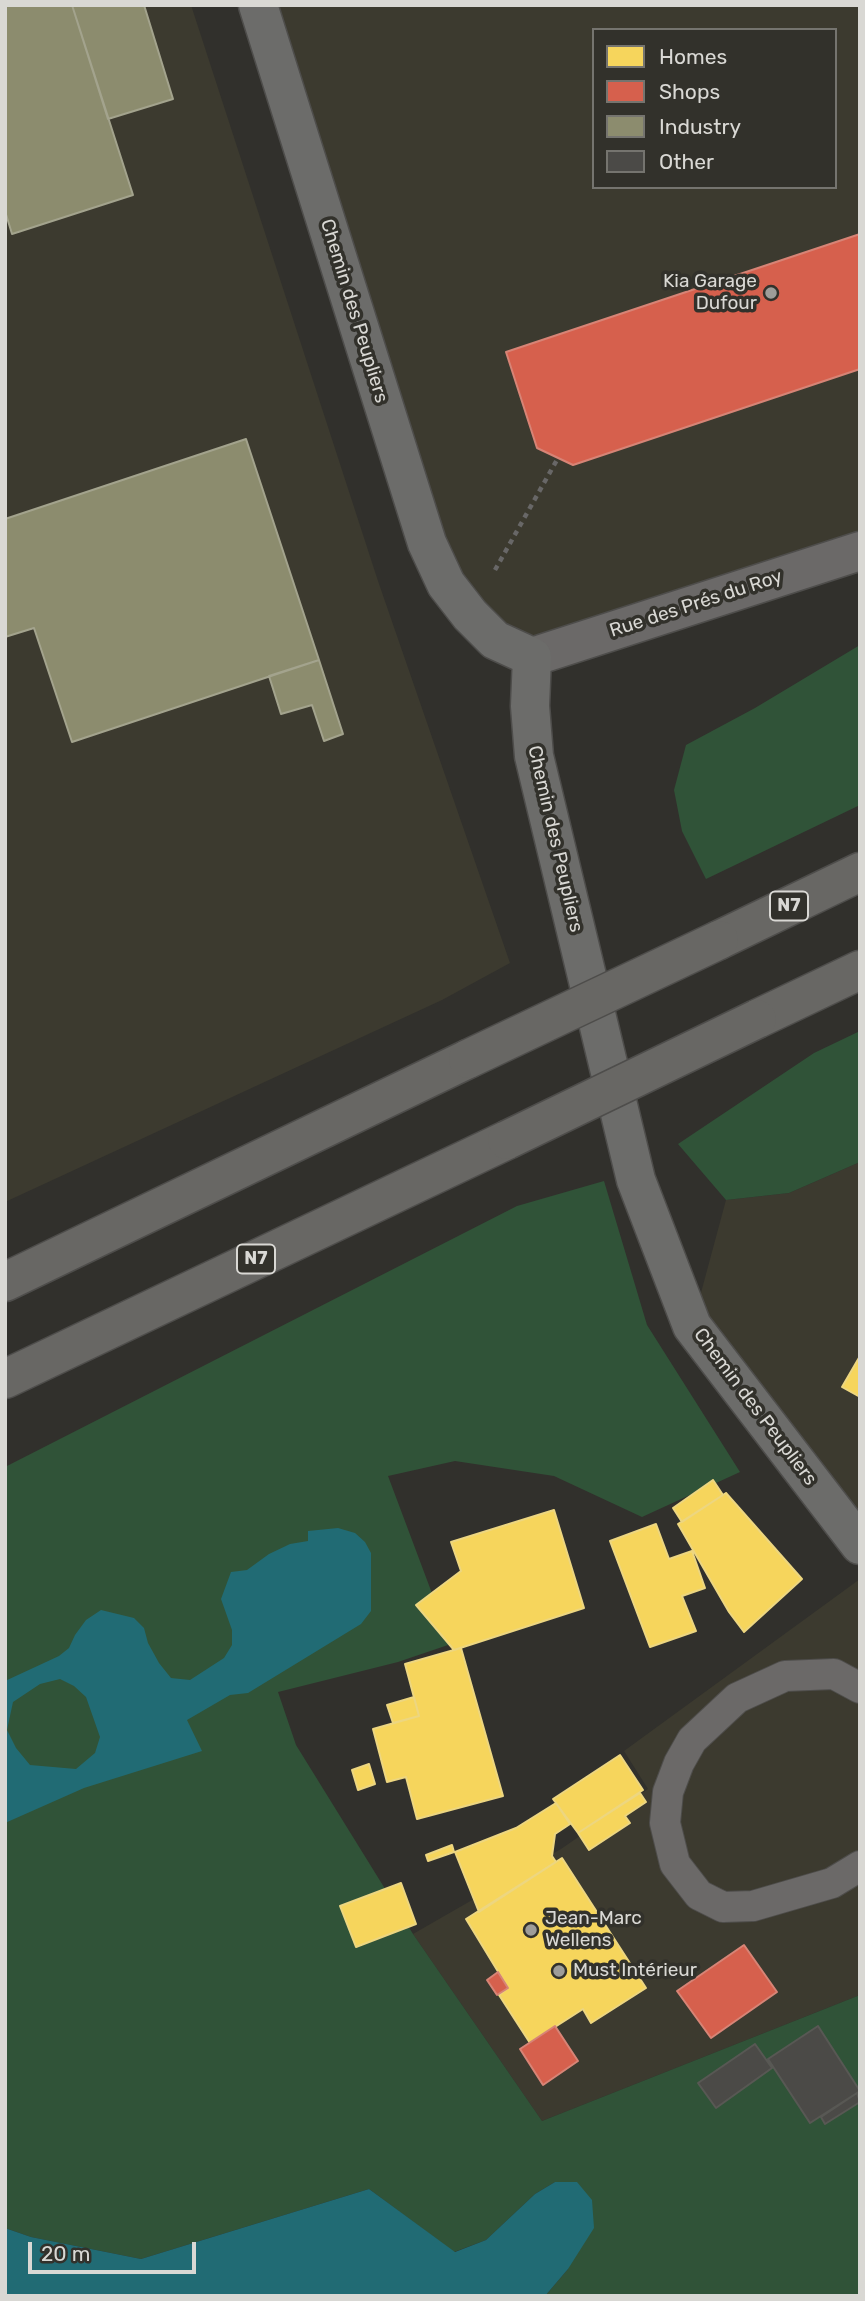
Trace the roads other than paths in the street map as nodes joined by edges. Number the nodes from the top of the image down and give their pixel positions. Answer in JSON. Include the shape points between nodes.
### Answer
{"nodes":[{"id":1,"x":258,"y":5,"type":"edge"},
{"id":2,"x":860,"y":551,"type":"edge"},
{"id":3,"x":532,"y":657,"type":"junction"},
{"id":4,"x":860,"y":872,"type":"edge"},
{"id":5,"x":860,"y":970,"type":"edge"},
{"id":6,"x":5,"y":1282,"type":"edge"},
{"id":7,"x":5,"y":1379,"type":"edge"},
{"id":8,"x":860,"y":1545,"type":"edge"},
{"id":9,"x":860,"y":1688,"type":"edge"},
{"id":10,"x":860,"y":1866,"type":"edge"}],
"edges":[{"from":1,"to":3,"type":"street","name":"Chemin des Peupliers","via":[[427,543],[446,584],[470,615],[495,640]]},
{"from":2,"to":3,"type":"street","name":"Rue des Prés du Roy"},
{"from":3,"to":8,"type":"street","name":"Chemin des Peupliers","via":[[534,756],[636,1180],[692,1326]]},
{"from":4,"to":6,"type":"highway","number":"N7","bridge":true},
{"from":5,"to":7,"type":"highway","number":"N7","bridge":true},
{"from":9,"to":10,"type":"lane","via":[[834,1674],[785,1676],[737,1698],[692,1740],[668,1792],[665,1823],[675,1864],[699,1895],[723,1907],[753,1906],[832,1883]]}]}
